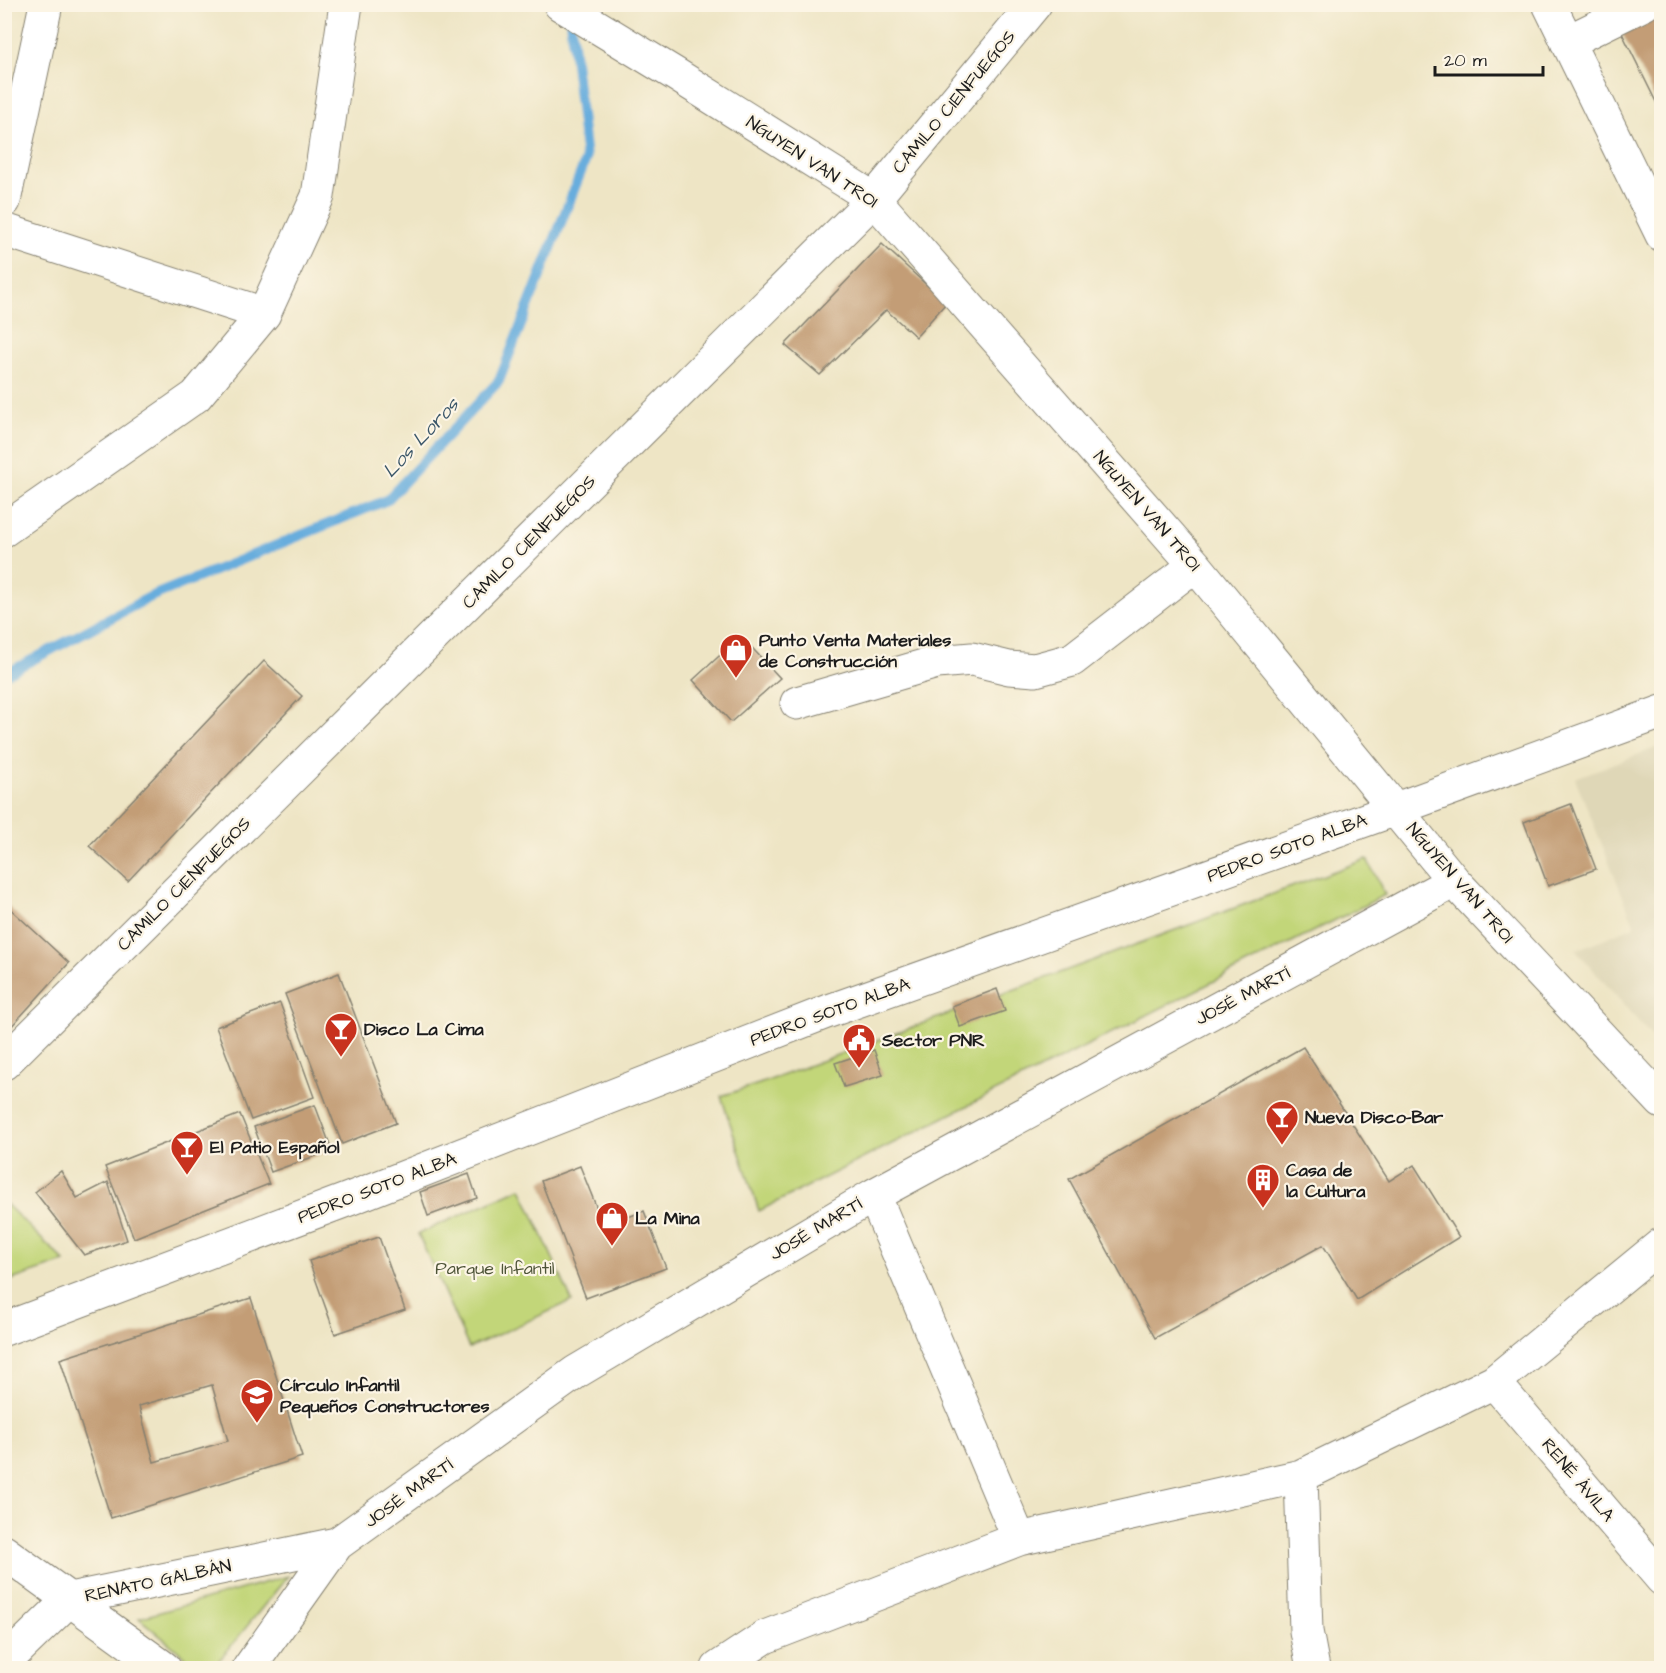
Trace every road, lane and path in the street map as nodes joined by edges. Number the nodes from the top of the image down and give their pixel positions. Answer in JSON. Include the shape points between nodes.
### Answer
{"nodes":[{"id":1,"x":46,"y":4,"type":"edge"},
{"id":2,"x":346,"y":4,"type":"edge"},
{"id":3,"x":560,"y":4,"type":"edge"},
{"id":4,"x":1035,"y":4,"type":"edge"},
{"id":5,"x":1549,"y":4,"type":"edge"},
{"id":6,"x":1644,"y":4,"type":"edge"},
{"id":7,"x":1567,"y":42,"type":"junction"},
{"id":8,"x":874,"y":199,"type":"junction"},
{"id":9,"x":4,"y":201,"type":"edge"},
{"id":10,"x":4,"y":230,"type":"edge"},
{"id":11,"x":1662,"y":235,"type":"edge"},
{"id":12,"x":264,"y":314,"type":"junction"},
{"id":13,"x":4,"y":530,"type":"edge"},
{"id":14,"x":1195,"y":565,"type":"junction"},
{"id":15,"x":797,"y":703,"type":"dead end"},
{"id":16,"x":1662,"y":712,"type":"edge"},
{"id":17,"x":1396,"y":809,"type":"junction"},
{"id":18,"x":1455,"y":881,"type":"junction"},
{"id":19,"x":4,"y":1063,"type":"edge"},
{"id":20,"x":1662,"y":1102,"type":"edge"},
{"id":21,"x":874,"y":1195,"type":"junction"},
{"id":22,"x":1662,"y":1244,"type":"edge"},
{"id":23,"x":4,"y":1329,"type":"edge"},
{"id":24,"x":1494,"y":1382,"type":"junction"},
{"id":25,"x":1301,"y":1476,"type":"junction"},
{"id":26,"x":1019,"y":1539,"type":"junction"},
{"id":27,"x":337,"y":1544,"type":"junction"},
{"id":28,"x":4,"y":1552,"type":"edge"},
{"id":29,"x":1662,"y":1579,"type":"edge"},
{"id":30,"x":70,"y":1599,"type":"junction"},
{"id":31,"x":4,"y":1663,"type":"edge"},
{"id":32,"x":164,"y":1668,"type":"edge"},
{"id":33,"x":249,"y":1668,"type":"edge"},
{"id":34,"x":718,"y":1668,"type":"edge"},
{"id":35,"x":1313,"y":1668,"type":"edge"}],
"edges":[{"from":1,"to":9,"type":"street"},
{"from":2,"to":12,"type":"street","via":[[318,196]]},
{"from":3,"to":8,"type":"street","name":"NGUYEN VAN TROI"},
{"from":4,"to":8,"type":"street","name":"CAMILO CIENFUEGOS"},
{"from":5,"to":7,"type":"street"},
{"from":6,"to":7,"type":"street"},
{"from":7,"to":11,"type":"street"},
{"from":8,"to":14,"type":"street","name":"NGUYEN VAN TROI"},
{"from":8,"to":19,"type":"street","name":"CAMILO CIENFUEGOS"},
{"from":10,"to":12,"type":"street"},
{"from":12,"to":13,"type":"street","via":[[196,396]]},
{"from":14,"to":15,"type":"street","via":[[1072,660],[1035,670],[972,659],[937,662]]},
{"from":14,"to":17,"type":"street","name":"NGUYEN VAN TROI"},
{"from":16,"to":17,"type":"street","name":"PEDRO SOTO ALBA"},
{"from":17,"to":18,"type":"street","name":"NGUYEN VAN TROI"},
{"from":17,"to":23,"type":"street","name":"PEDRO SOTO ALBA","via":[[829,1011]]},
{"from":18,"to":20,"type":"street","name":"NGUYEN VAN TROI"},
{"from":18,"to":21,"type":"street","name":"JOSÉ MARTÍ"},
{"from":21,"to":26,"type":"street"},
{"from":21,"to":27,"type":"street","name":"JOSÉ MARTÍ","via":[[576,1372]]},
{"from":22,"to":24,"type":"street"},
{"from":24,"to":25,"type":"street"},
{"from":24,"to":29,"type":"street","name":"RENÉ ÁVILA"},
{"from":25,"to":26,"type":"street"},
{"from":25,"to":35,"type":"street","via":[[1305,1631]]},
{"from":26,"to":34,"type":"street","via":[[765,1637]]},
{"from":27,"to":30,"type":"street","name":"RENATO GALBÁN"},
{"from":27,"to":33,"type":"street","name":"JOSÉ MARTÍ"},
{"from":28,"to":30,"type":"street"},
{"from":30,"to":31,"type":"street","name":"RENATO GALBÁN"},
{"from":30,"to":32,"type":"street"}]}
